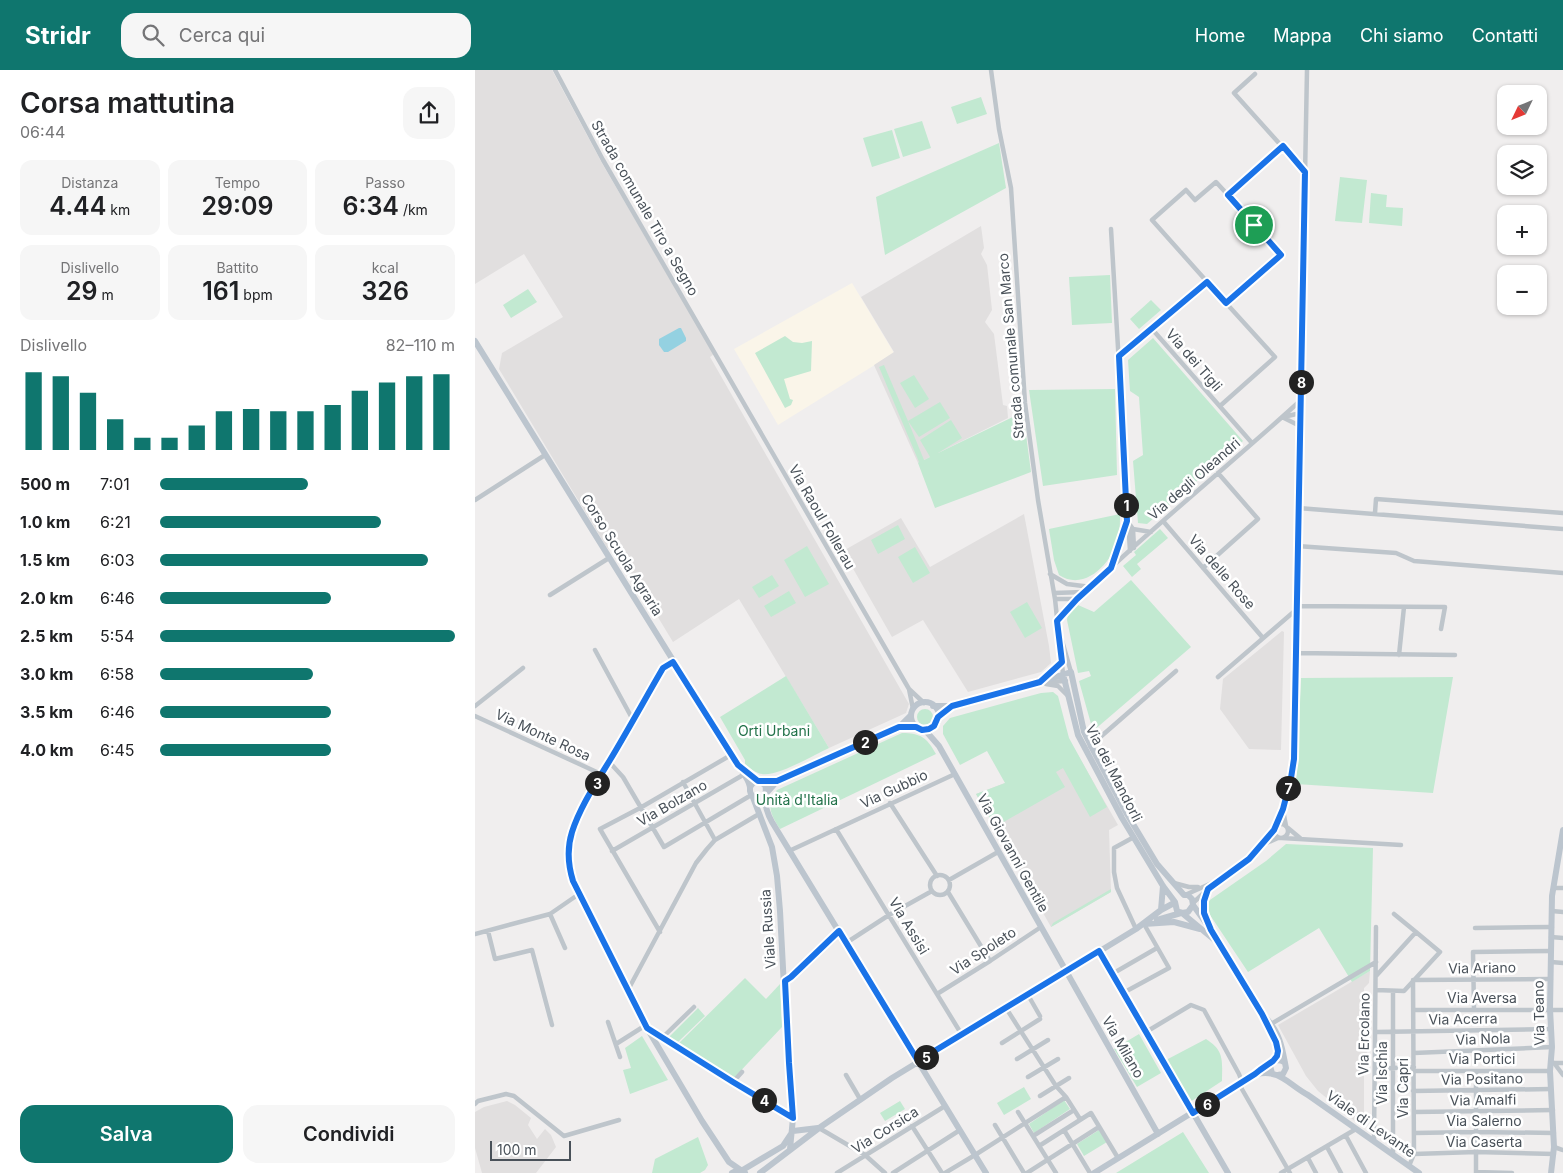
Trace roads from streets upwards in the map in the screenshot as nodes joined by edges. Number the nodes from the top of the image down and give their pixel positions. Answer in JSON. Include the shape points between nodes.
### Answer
{"nodes":[{"id":1,"x":555,"y":70,"type":"edge"},
{"id":2,"x":991,"y":70,"type":"edge"},
{"id":3,"x":1307,"y":70,"type":"edge"},
{"id":4,"x":1255,"y":74,"type":"dead end"},
{"id":5,"x":1283,"y":146,"type":"junction"},
{"id":6,"x":1305,"y":172,"type":"junction"},
{"id":7,"x":1228,"y":195,"type":"junction"},
{"id":8,"x":1111,"y":229,"type":"dead end"},
{"id":9,"x":1207,"y":282,"type":"junction"},
{"id":10,"x":1226,"y":303,"type":"junction"},
{"id":11,"x":1152,"y":329,"type":"junction"},
{"id":12,"x":475,"y":341,"type":"edge"},
{"id":13,"x":475,"y":350,"type":"edge"},
{"id":14,"x":716,"y":355,"type":"joint"},
{"id":15,"x":1119,"y":356,"type":"junction"},
{"id":16,"x":485,"y":359,"type":"junction"},
{"id":17,"x":1301,"y":400,"type":"junction"},
{"id":18,"x":1219,"y":406,"type":"junction"},
{"id":19,"x":1301,"y":413,"type":"junction"},
{"id":20,"x":1282,"y":417,"type":"junction"},
{"id":21,"x":1300,"y":426,"type":"junction"},
{"id":22,"x":1252,"y":443,"type":"junction"},
{"id":23,"x":545,"y":455,"type":"junction"},
{"id":24,"x":1218,"y":473,"type":"junction"},
{"id":25,"x":475,"y":500,"type":"edge"},
{"id":26,"x":1299,"y":508,"type":"junction"},
{"id":27,"x":1375,"y":513,"type":"junction"},
{"id":28,"x":1563,"y":513,"type":"edge"},
{"id":29,"x":1127,"y":521,"type":"junction"},
{"id":30,"x":1163,"y":521,"type":"junction"},
{"id":31,"x":1133,"y":529,"type":"junction"},
{"id":32,"x":1563,"y":529,"type":"edge"},
{"id":33,"x":1151,"y":532,"type":"junction"},
{"id":34,"x":1297,"y":546,"type":"junction"},
{"id":35,"x":1132,"y":549,"type":"junction"},
{"id":36,"x":609,"y":558,"type":"junction"},
{"id":37,"x":1111,"y":568,"type":"junction"},
{"id":38,"x":1203,"y":568,"type":"junction"},
{"id":39,"x":1563,"y":573,"type":"edge"},
{"id":40,"x":1050,"y":574,"type":"junction"},
{"id":41,"x":1091,"y":586,"type":"junction"},
{"id":42,"x":1084,"y":592,"type":"junction"},
{"id":43,"x":1054,"y":593,"type":"junction"},
{"id":44,"x":550,"y":595,"type":"dead end"},
{"id":45,"x":1077,"y":599,"type":"junction"},
{"id":46,"x":1055,"y":600,"type":"junction"},
{"id":47,"x":1404,"y":607,"type":"junction"},
{"id":48,"x":1297,"y":610,"type":"junction"},
{"id":49,"x":1289,"y":616,"type":"junction"},
{"id":50,"x":1057,"y":621,"type":"junction"},
{"id":51,"x":1296,"y":622,"type":"junction"},
{"id":52,"x":1441,"y":629,"type":"dead end"},
{"id":53,"x":1263,"y":638,"type":"junction"},
{"id":54,"x":595,"y":650,"type":"dead end"},
{"id":55,"x":1296,"y":653,"type":"junction"},
{"id":56,"x":1399,"y":654,"type":"junction"},
{"id":57,"x":1455,"y":655,"type":"dead end"},
{"id":58,"x":673,"y":662,"type":"junction"},
{"id":59,"x":1062,"y":662,"type":"junction"},
{"id":60,"x":523,"y":668,"type":"dead end"},
{"id":61,"x":1176,"y":671,"type":"dead end"},
{"id":62,"x":1071,"y":672,"type":"junction"},
{"id":63,"x":1063,"y":674,"type":"junction"},
{"id":64,"x":1218,"y":677,"type":"dead end"},
{"id":65,"x":1072,"y":680,"type":"junction"},
{"id":66,"x":1065,"y":681,"type":"junction"},
{"id":67,"x":1040,"y":682,"type":"junction"},
{"id":68,"x":909,"y":689,"type":"junction"},
{"id":69,"x":1068,"y":696,"type":"junction"},
{"id":70,"x":924,"y":703,"type":"junction"},
{"id":71,"x":475,"y":706,"type":"edge"},
{"id":72,"x":933,"y":706,"type":"junction"},
{"id":73,"x":952,"y":706,"type":"junction"},
{"id":74,"x":912,"y":712,"type":"junction"},
{"id":75,"x":475,"y":716,"type":"edge"},
{"id":76,"x":938,"y":717,"type":"junction"},
{"id":77,"x":633,"y":720,"type":"junction"},
{"id":78,"x":934,"y":726,"type":"junction"},
{"id":79,"x":899,"y":727,"type":"junction"},
{"id":80,"x":916,"y":727,"type":"junction"},
{"id":81,"x":925,"y":730,"type":"junction"},
{"id":82,"x":939,"y":746,"type":"junction"},
{"id":83,"x":1088,"y":748,"type":"junction"},
{"id":84,"x":731,"y":755,"type":"junction"},
{"id":85,"x":609,"y":762,"type":"junction"},
{"id":86,"x":738,"y":765,"type":"junction"},
{"id":87,"x":601,"y":774,"type":"junction"},
{"id":88,"x":955,"y":774,"type":"junction"},
{"id":89,"x":743,"y":775,"type":"junction"},
{"id":90,"x":758,"y":781,"type":"junction"},
{"id":91,"x":777,"y":781,"type":"junction"},
{"id":92,"x":683,"y":782,"type":"junction"},
{"id":93,"x":750,"y":787,"type":"junction"},
{"id":94,"x":765,"y":795,"type":"junction"},
{"id":95,"x":749,"y":796,"type":"junction"},
{"id":96,"x":695,"y":803,"type":"junction"},
{"id":97,"x":891,"y":803,"type":"junction"},
{"id":98,"x":640,"y":808,"type":"junction"},
{"id":99,"x":1283,"y":809,"type":"junction"},
{"id":100,"x":759,"y":814,"type":"junction"},
{"id":101,"x":706,"y":823,"type":"junction"},
{"id":102,"x":1287,"y":827,"type":"junction"},
{"id":103,"x":652,"y":828,"type":"junction"},
{"id":104,"x":1275,"y":828,"type":"junction"},
{"id":105,"x":837,"y":829,"type":"junction"},
{"id":106,"x":1563,"y":830,"type":"edge"},
{"id":107,"x":778,"y":832,"type":"junction"},
{"id":108,"x":1134,"y":838,"type":"junction"},
{"id":109,"x":1280,"y":838,"type":"junction"},
{"id":110,"x":1301,"y":839,"type":"junction"},
{"id":111,"x":715,"y":840,"type":"junction"},
{"id":112,"x":1263,"y":844,"type":"junction"},
{"id":113,"x":1401,"y":845,"type":"dead end"},
{"id":114,"x":772,"y":846,"type":"junction"},
{"id":115,"x":612,"y":851,"type":"junction"},
{"id":116,"x":789,"y":851,"type":"junction"},
{"id":117,"x":998,"y":852,"type":"junction"},
{"id":118,"x":1561,"y":853,"type":"edge"},
{"id":119,"x":937,"y":876,"type":"junction"},
{"id":120,"x":949,"y":880,"type":"junction"},
{"id":121,"x":1218,"y":881,"type":"junction"},
{"id":122,"x":1173,"y":882,"type":"junction"},
{"id":123,"x":1163,"y":886,"type":"junction"},
{"id":124,"x":1202,"y":887,"type":"junction"},
{"id":125,"x":1553,"y":888,"type":"junction"},
{"id":126,"x":1563,"y":888,"type":"edge"},
{"id":127,"x":1208,"y":889,"type":"junction"},
{"id":128,"x":932,"y":891,"type":"junction"},
{"id":129,"x":948,"y":892,"type":"junction"},
{"id":130,"x":579,"y":894,"type":"junction"},
{"id":131,"x":1184,"y":895,"type":"junction"},
{"id":132,"x":1175,"y":903,"type":"junction"},
{"id":133,"x":1193,"y":904,"type":"junction"},
{"id":134,"x":1161,"y":910,"type":"junction"},
{"id":135,"x":1552,"y":911,"type":"junction"},
{"id":136,"x":1563,"y":912,"type":"edge"},
{"id":137,"x":1182,"y":913,"type":"junction"},
{"id":138,"x":549,"y":914,"type":"junction"},
{"id":139,"x":1394,"y":914,"type":"dead end"},
{"id":140,"x":889,"y":915,"type":"junction"},
{"id":141,"x":1144,"y":924,"type":"junction"},
{"id":142,"x":1041,"y":927,"type":"junction"},
{"id":143,"x":1552,"y":927,"type":"junction"},
{"id":144,"x":1376,"y":928,"type":"dead end"},
{"id":145,"x":1475,"y":928,"type":"dead end"},
{"id":146,"x":1136,"y":929,"type":"junction"},
{"id":147,"x":1200,"y":929,"type":"junction"},
{"id":148,"x":1211,"y":930,"type":"junction"},
{"id":149,"x":488,"y":931,"type":"junction"},
{"id":150,"x":839,"y":931,"type":"junction"},
{"id":151,"x":659,"y":932,"type":"junction"},
{"id":152,"x":1416,"y":932,"type":"junction"},
{"id":153,"x":475,"y":934,"type":"edge"},
{"id":154,"x":1551,"y":938,"type":"junction"},
{"id":155,"x":1563,"y":938,"type":"edge"},
{"id":156,"x":846,"y":943,"type":"junction"},
{"id":157,"x":1219,"y":944,"type":"junction"},
{"id":158,"x":565,"y":948,"type":"dead end"},
{"id":159,"x":1157,"y":948,"type":"junction"},
{"id":160,"x":1099,"y":951,"type":"junction"},
{"id":161,"x":1551,"y":951,"type":"junction"},
{"id":162,"x":990,"y":961,"type":"junction"},
{"id":163,"x":1376,"y":962,"type":"junction"},
{"id":164,"x":1551,"y":962,"type":"junction"},
{"id":165,"x":1563,"y":963,"type":"edge"},
{"id":166,"x":1066,"y":972,"type":"junction"},
{"id":167,"x":1112,"y":974,"type":"junction"},
{"id":168,"x":1376,"y":976,"type":"junction"},
{"id":169,"x":1551,"y":979,"type":"junction"},
{"id":170,"x":1413,"y":980,"type":"junction"},
{"id":171,"x":1473,"y":980,"type":"junction"},
{"id":172,"x":785,"y":981,"type":"junction"},
{"id":173,"x":628,"y":990,"type":"junction"},
{"id":174,"x":1376,"y":990,"type":"junction"},
{"id":175,"x":1393,"y":991,"type":"junction"},
{"id":176,"x":937,"y":994,"type":"junction"},
{"id":177,"x":1028,"y":994,"type":"junction"},
{"id":178,"x":1123,"y":994,"type":"junction"},
{"id":179,"x":694,"y":1007,"type":"dead end"},
{"id":180,"x":1006,"y":1008,"type":"junction"},
{"id":181,"x":1474,"y":1009,"type":"junction"},
{"id":182,"x":1550,"y":1009,"type":"junction"},
{"id":183,"x":1414,"y":1010,"type":"junction"},
{"id":184,"x":1563,"y":1010,"type":"edge"},
{"id":185,"x":1262,"y":1014,"type":"junction"},
{"id":186,"x":608,"y":1022,"type":"dead end"},
{"id":187,"x":1271,"y":1024,"type":"junction"},
{"id":188,"x":552,"y":1025,"type":"dead end"},
{"id":189,"x":647,"y":1027,"type":"junction"},
{"id":190,"x":1551,"y":1029,"type":"junction"},
{"id":191,"x":1021,"y":1031,"type":"junction"},
{"id":192,"x":1414,"y":1031,"type":"junction"},
{"id":193,"x":1146,"y":1032,"type":"junction"},
{"id":194,"x":1376,"y":1032,"type":"junction"},
{"id":195,"x":1393,"y":1032,"type":"junction"},
{"id":196,"x":962,"y":1035,"type":"junction"},
{"id":197,"x":663,"y":1037,"type":"junction"},
{"id":198,"x":1048,"y":1040,"type":"dead end"},
{"id":199,"x":1002,"y":1042,"type":"dead end"},
{"id":200,"x":616,"y":1044,"type":"junction"},
{"id":201,"x":1552,"y":1047,"type":"junction"},
{"id":202,"x":1032,"y":1049,"type":"junction"},
{"id":203,"x":1414,"y":1053,"type":"junction"},
{"id":204,"x":620,"y":1057,"type":"dead end"},
{"id":205,"x":1017,"y":1059,"type":"dead end"},
{"id":206,"x":1058,"y":1059,"type":"dead end"},
{"id":207,"x":918,"y":1061,"type":"junction"},
{"id":208,"x":1273,"y":1061,"type":"junction"},
{"id":209,"x":1553,"y":1063,"type":"junction"},
{"id":210,"x":1563,"y":1063,"type":"edge"},
{"id":211,"x":1285,"y":1065,"type":"junction"},
{"id":212,"x":1044,"y":1068,"type":"junction"},
{"id":213,"x":1393,"y":1068,"type":"junction"},
{"id":214,"x":1414,"y":1069,"type":"junction"},
{"id":215,"x":1375,"y":1070,"type":"junction"},
{"id":216,"x":1476,"y":1071,"type":"junction"},
{"id":217,"x":1550,"y":1071,"type":"junction"},
{"id":218,"x":742,"y":1072,"type":"dead end"},
{"id":219,"x":1255,"y":1074,"type":"junction"},
{"id":220,"x":1275,"y":1074,"type":"junction"},
{"id":221,"x":846,"y":1075,"type":"dead end"},
{"id":222,"x":1563,"y":1075,"type":"edge"},
{"id":223,"x":1028,"y":1077,"type":"dead end"},
{"id":224,"x":1069,"y":1078,"type":"dead end"},
{"id":225,"x":733,"y":1082,"type":"junction"},
{"id":226,"x":1241,"y":1083,"type":"junction"},
{"id":227,"x":1056,"y":1086,"type":"junction"},
{"id":228,"x":1551,"y":1089,"type":"junction"},
{"id":229,"x":1476,"y":1090,"type":"junction"},
{"id":230,"x":1413,"y":1092,"type":"junction"},
{"id":231,"x":1308,"y":1095,"type":"junction"},
{"id":232,"x":1040,"y":1096,"type":"dead end"},
{"id":233,"x":1066,"y":1097,"type":"junction"},
{"id":234,"x":860,"y":1099,"type":"junction"},
{"id":235,"x":476,"y":1102,"type":"edge"},
{"id":236,"x":945,"y":1106,"type":"junction"},
{"id":237,"x":1074,"y":1110,"type":"junction"},
{"id":238,"x":1553,"y":1110,"type":"junction"},
{"id":239,"x":1476,"y":1111,"type":"junction"},
{"id":240,"x":1018,"y":1112,"type":"dead end"},
{"id":241,"x":1414,"y":1112,"type":"junction"},
{"id":242,"x":1193,"y":1113,"type":"junction"},
{"id":243,"x":793,"y":1118,"type":"junction"},
{"id":244,"x":619,"y":1120,"type":"dead end"},
{"id":245,"x":1080,"y":1120,"type":"junction"},
{"id":246,"x":1025,"y":1124,"type":"junction"},
{"id":247,"x":995,"y":1125,"type":"dead end"},
{"id":248,"x":912,"y":1126,"type":"junction"},
{"id":249,"x":819,"y":1128,"type":"junction"},
{"id":250,"x":1099,"y":1128,"type":"junction"},
{"id":251,"x":1357,"y":1129,"type":"junction"},
{"id":252,"x":960,"y":1130,"type":"junction"},
{"id":253,"x":1063,"y":1130,"type":"junction"},
{"id":254,"x":793,"y":1131,"type":"junction"},
{"id":255,"x":1475,"y":1132,"type":"junction"},
{"id":256,"x":1414,"y":1133,"type":"junction"},
{"id":257,"x":1554,"y":1133,"type":"junction"},
{"id":258,"x":1158,"y":1134,"type":"junction"},
{"id":259,"x":1033,"y":1136,"type":"junction"},
{"id":260,"x":1346,"y":1136,"type":"junction"},
{"id":261,"x":1003,"y":1138,"type":"junction"},
{"id":262,"x":1374,"y":1141,"type":"junction"},
{"id":263,"x":1072,"y":1144,"type":"junction"},
{"id":264,"x":1039,"y":1146,"type":"junction"},
{"id":265,"x":1327,"y":1147,"type":"junction"},
{"id":266,"x":1555,"y":1147,"type":"junction"},
{"id":267,"x":790,"y":1149,"type":"junction"},
{"id":268,"x":928,"y":1150,"type":"junction"},
{"id":269,"x":1563,"y":1150,"type":"edge"},
{"id":270,"x":1476,"y":1152,"type":"junction"},
{"id":271,"x":1414,"y":1154,"type":"junction"},
{"id":272,"x":1554,"y":1154,"type":"junction"},
{"id":273,"x":865,"y":1155,"type":"junction"},
{"id":274,"x":975,"y":1155,"type":"junction"},
{"id":275,"x":1393,"y":1155,"type":"junction"},
{"id":276,"x":1118,"y":1158,"type":"junction"},
{"id":277,"x":1308,"y":1158,"type":"junction"},
{"id":278,"x":1048,"y":1160,"type":"junction"},
{"id":279,"x":729,"y":1162,"type":"junction"},
{"id":280,"x":1409,"y":1166,"type":"junction"},
{"id":281,"x":1289,"y":1171,"type":"edge"},
{"id":282,"x":743,"y":1172,"type":"edge"},
{"id":283,"x":844,"y":1172,"type":"edge"},
{"id":284,"x":731,"y":1173,"type":"edge"},
{"id":285,"x":760,"y":1173,"type":"edge"},
{"id":286,"x":837,"y":1173,"type":"edge"},
{"id":287,"x":885,"y":1173,"type":"edge"},
{"id":288,"x":893,"y":1173,"type":"edge"},
{"id":289,"x":944,"y":1173,"type":"edge"},
{"id":290,"x":986,"y":1173,"type":"edge"},
{"id":291,"x":1025,"y":1173,"type":"edge"},
{"id":292,"x":1056,"y":1173,"type":"edge"},
{"id":293,"x":1090,"y":1173,"type":"edge"},
{"id":294,"x":1094,"y":1173,"type":"edge"},
{"id":295,"x":1228,"y":1173,"type":"edge"},
{"id":296,"x":1281,"y":1173,"type":"edge"},
{"id":297,"x":1316,"y":1173,"type":"edge"},
{"id":298,"x":1341,"y":1173,"type":"edge"},
{"id":299,"x":1366,"y":1173,"type":"edge"},
{"id":300,"x":1419,"y":1173,"type":"edge"},
{"id":301,"x":1476,"y":1173,"type":"edge"},
{"id":302,"x":1512,"y":1173,"type":"edge"},
{"id":303,"x":1551,"y":1173,"type":"edge"}],
"edges":[{"from":1,"to":14,"type":"street","name":"Strada comunale Tiro a Segno"},
{"from":2,"to":40,"type":"street","name":"Strada comunale San Marco","via":[[1011,188],[1025,403]]},
{"from":3,"to":6,"type":"street"},
{"from":4,"to":5,"type":"street","via":[[1234,93]]},
{"from":5,"to":6,"type":"street"},
{"from":5,"to":7,"type":"street"},
{"from":6,"to":17,"type":"street"},
{"from":7,"to":9,"type":"street","name":"Via dei Tigli","via":[[1216,182],[1195,200],[1186,190],[1152,220]]},
{"from":7,"to":10,"type":"street","name":"Via dei Tigli","via":[[1281,255]]},
{"from":8,"to":15,"type":"street"},
{"from":9,"to":10,"type":"street","name":"Via dei Tigli"},
{"from":9,"to":11,"type":"street"},
{"from":10,"to":18,"type":"street","name":"Via dei Tigli","via":[[1275,357]]},
{"from":11,"to":15,"type":"street"},
{"from":11,"to":18,"type":"street","name":"Via dei Tigli"},
{"from":12,"to":16,"type":"street"},
{"from":13,"to":16,"type":"street"},
{"from":14,"to":68,"type":"street","name":"Via Raoul Follerau"},
{"from":15,"to":29,"type":"street"},
{"from":16,"to":23,"type":"street","name":"Corso Scuola Agraria"},
{"from":17,"to":19,"type":"street"},
{"from":17,"to":20,"type":"street","name":"Via degli Oleandri"},
{"from":18,"to":22,"type":"street","name":"Via dei Tigli"},
{"from":19,"to":20,"type":"street"},
{"from":19,"to":21,"type":"street"},
{"from":20,"to":21,"type":"street"},
{"from":20,"to":22,"type":"street","name":"Via degli Oleandri"},
{"from":21,"to":26,"type":"street"},
{"from":22,"to":24,"type":"street","name":"Via degli Oleandri"},
{"from":23,"to":25,"type":"street"},
{"from":23,"to":36,"type":"street","name":"Corso Scuola Agraria"},
{"from":24,"to":30,"type":"street","name":"Via degli Oleandri"},
{"from":24,"to":38,"type":"street","via":[[1258,519]]},
{"from":26,"to":27,"type":"street"},
{"from":26,"to":34,"type":"street"},
{"from":27,"to":28,"type":"street","via":[[1376,499]]},
{"from":27,"to":32,"type":"street"},
{"from":29,"to":31,"type":"street"},
{"from":29,"to":35,"type":"street"},
{"from":29,"to":37,"type":"street"},
{"from":30,"to":33,"type":"street","name":"Via degli Oleandri"},
{"from":30,"to":38,"type":"street","name":"Via delle Rose"},
{"from":31,"to":33,"type":"street"},
{"from":31,"to":35,"type":"street"},
{"from":33,"to":35,"type":"street","name":"Via degli Oleandri"},
{"from":34,"to":39,"type":"street","via":[[1396,553],[1415,561]]},
{"from":34,"to":48,"type":"street"},
{"from":35,"to":37,"type":"street","name":"Via degli Oleandri"},
{"from":36,"to":44,"type":"street"},
{"from":36,"to":58,"type":"street","name":"Corso Scuola Agraria"},
{"from":37,"to":41,"type":"street","name":"Via degli Oleandri"},
{"from":38,"to":53,"type":"street","name":"Via delle Rose"},
{"from":40,"to":41,"type":"street","via":[[1067,584]]},
{"from":40,"to":43,"type":"street","name":"Strada comunale San Marco"},
{"from":41,"to":42,"type":"street","name":"Via degli Oleandri"},
{"from":42,"to":43,"type":"street"},
{"from":42,"to":45,"type":"street","name":"Via degli Oleandri"},
{"from":43,"to":46,"type":"street","name":"Strada comunale San Marco"},
{"from":45,"to":46,"type":"street"},
{"from":45,"to":50,"type":"street","name":"Via degli Oleandri"},
{"from":46,"to":50,"type":"street","name":"Strada comunale San Marco"},
{"from":47,"to":48,"type":"street"},
{"from":47,"to":52,"type":"street","via":[[1445,607]]},
{"from":47,"to":56,"type":"street"},
{"from":48,"to":49,"type":"street"},
{"from":48,"to":51,"type":"street"},
{"from":49,"to":51,"type":"street"},
{"from":49,"to":53,"type":"street"},
{"from":50,"to":59,"type":"street","name":"Via dei Mandorli"},
{"from":50,"to":62,"type":"street","name":"Via dei Mandorli"},
{"from":51,"to":55,"type":"street"},
{"from":53,"to":64,"type":"street"},
{"from":54,"to":77,"type":"street"},
{"from":55,"to":56,"type":"street"},
{"from":55,"to":99,"type":"street","via":[[1294,759]]},
{"from":56,"to":57,"type":"street"},
{"from":58,"to":77,"type":"street","via":[[663,668]]},
{"from":58,"to":84,"type":"street","name":"Corso Scuola Agraria"},
{"from":59,"to":63,"type":"street","name":"Via dei Mandorli"},
{"from":59,"to":67,"type":"street"},
{"from":60,"to":71,"type":"street"},
{"from":61,"to":83,"type":"street"},
{"from":62,"to":63,"type":"street"},
{"from":62,"to":65,"type":"street","name":"Via dei Mandorli"},
{"from":63,"to":66,"type":"street","name":"Via dei Mandorli"},
{"from":63,"to":67,"type":"street"},
{"from":65,"to":66,"type":"street"},
{"from":65,"to":83,"type":"street","name":"Via dei Mandorli"},
{"from":66,"to":67,"type":"street"},
{"from":66,"to":69,"type":"street","name":"Via dei Mandorli"},
{"from":67,"to":69,"type":"street","via":[[1058,686]]},
{"from":67,"to":73,"type":"street"},
{"from":68,"to":70,"type":"street","name":"Via Raoul Follerau"},
{"from":68,"to":74,"type":"street","name":"Via Raoul Follerau"},
{"from":69,"to":83,"type":"street","name":"Via dei Mandorli","via":[[1078,735]]},
{"from":70,"to":72,"type":"street"},
{"from":70,"to":74,"type":"street"},
{"from":72,"to":73,"type":"street"},
{"from":72,"to":76,"type":"street"},
{"from":73,"to":76,"type":"street"},
{"from":74,"to":79,"type":"street"},
{"from":74,"to":80,"type":"street","via":[[912,722]]},
{"from":75,"to":87,"type":"street","name":"Via Monte Rosa"},
{"from":76,"to":78,"type":"street"},
{"from":77,"to":85,"type":"street"},
{"from":78,"to":81,"type":"street"},
{"from":78,"to":82,"type":"street","name":"Via Giovanni Gentile"},
{"from":79,"to":80,"type":"street"},
{"from":79,"to":91,"type":"street"},
{"from":80,"to":81,"type":"street"},
{"from":81,"to":82,"type":"street","name":"Via Giovanni Gentile"},
{"from":82,"to":88,"type":"street","name":"Via Giovanni Gentile"},
{"from":83,"to":108,"type":"street","name":"Via dei Mandorli"},
{"from":83,"to":122,"type":"street","name":"Via dei Mandorli","via":[[1157,864]]},
{"from":84,"to":86,"type":"street","name":"Corso Scuola Agraria"},
{"from":84,"to":92,"type":"street"},
{"from":85,"to":87,"type":"street"},
{"from":85,"to":98,"type":"street","via":[[623,777]]},
{"from":86,"to":89,"type":"street","name":"Corso Scuola Agraria"},
{"from":86,"to":90,"type":"street","name":"Corso Scuola Agraria"},
{"from":87,"to":130,"type":"street","via":[[577,820],[569,847],[570,870]]},
{"from":88,"to":97,"type":"street","name":"Via Gubbio"},
{"from":88,"to":117,"type":"street","name":"Via Giovanni Gentile"},
{"from":89,"to":93,"type":"street","name":"Corso Scuola Agraria"},
{"from":89,"to":96,"type":"street","name":"Via Bolzano"},
{"from":90,"to":91,"type":"street"},
{"from":90,"to":93,"type":"street"},
{"from":90,"to":94,"type":"street","via":[[765,785]]},
{"from":91,"to":94,"type":"street"},
{"from":92,"to":96,"type":"street"},
{"from":92,"to":98,"type":"street"},
{"from":93,"to":95,"type":"street"},
{"from":94,"to":95,"type":"street","via":[[758,798]]},
{"from":94,"to":107,"type":"street","via":[[769,817]]},
{"from":95,"to":100,"type":"street","name":"Viale Russia"},
{"from":95,"to":101,"type":"street"},
{"from":96,"to":101,"type":"street"},
{"from":96,"to":103,"type":"street","name":"Via Bolzano"},
{"from":97,"to":105,"type":"street","name":"Via Gubbio"},
{"from":97,"to":119,"type":"street"},
{"from":98,"to":103,"type":"street"},
{"from":98,"to":115,"type":"street","via":[[600,829]]},
{"from":99,"to":102,"type":"street"},
{"from":99,"to":104,"type":"street"},
{"from":100,"to":111,"type":"street"},
{"from":100,"to":114,"type":"street","name":"Viale Russia"},
{"from":101,"to":103,"type":"street","via":[[664,847]]},
{"from":101,"to":111,"type":"street"},
{"from":102,"to":104,"type":"street","via":[[1282,824]]},
{"from":102,"to":109,"type":"street","via":[[1287,834]]},
{"from":102,"to":110,"type":"street"},
{"from":103,"to":115,"type":"street","name":"Via Bolzano"},
{"from":104,"to":109,"type":"street","via":[[1275,835]]},
{"from":104,"to":112,"type":"street"},
{"from":105,"to":116,"type":"street","name":"Via Gubbio"},
{"from":105,"to":140,"type":"street","name":"Via Assisi"},
{"from":106,"to":118,"type":"street","name":"Via Teano"},
{"from":107,"to":114,"type":"street"},
{"from":107,"to":116,"type":"street"},
{"from":108,"to":123,"type":"street","name":"Via dei Mandorli"},
{"from":108,"to":146,"type":"street","via":[[1114,848],[1114,872],[1117,888]]},
{"from":109,"to":110,"type":"street"},
{"from":109,"to":112,"type":"street"},
{"from":110,"to":113,"type":"street"},
{"from":111,"to":151,"type":"street","via":[[696,863]]},
{"from":112,"to":121,"type":"street","via":[[1244,863]]},
{"from":114,"to":172,"type":"street","name":"Viale Russia"},
{"from":115,"to":151,"type":"street"},
{"from":116,"to":150,"type":"street"},
{"from":117,"to":120,"type":"street"},
{"from":117,"to":142,"type":"street","name":"Via Giovanni Gentile"},
{"from":118,"to":125,"type":"street","name":"Via Teano"},
{"from":119,"to":120,"type":"street"},
{"from":119,"to":128,"type":"street","via":[[931,882]]},
{"from":120,"to":129,"type":"street"},
{"from":121,"to":124,"type":"street"},
{"from":121,"to":127,"type":"street"},
{"from":122,"to":124,"type":"street"},
{"from":122,"to":131,"type":"street","name":"Via dei Mandorli"},
{"from":123,"to":132,"type":"street","name":"Via dei Mandorli"},
{"from":123,"to":134,"type":"street"},
{"from":124,"to":131,"type":"street"},
{"from":125,"to":126,"type":"street"},
{"from":125,"to":135,"type":"street","name":"Via Teano"},
{"from":127,"to":133,"type":"street"},
{"from":127,"to":148,"type":"street","via":[[1204,913]]},
{"from":128,"to":129,"type":"street","via":[[940,895]]},
{"from":128,"to":140,"type":"street"},
{"from":129,"to":162,"type":"street"},
{"from":130,"to":138,"type":"street"},
{"from":130,"to":173,"type":"street"},
{"from":131,"to":132,"type":"street","via":[[1179,896]]},
{"from":131,"to":133,"type":"street","via":[[1190,897]]},
{"from":132,"to":134,"type":"street"},
{"from":132,"to":137,"type":"street"},
{"from":133,"to":137,"type":"street","via":[[1188,912]]},
{"from":133,"to":148,"type":"street","name":"Viale di Levante"},
{"from":134,"to":141,"type":"street"},
{"from":135,"to":136,"type":"street"},
{"from":135,"to":143,"type":"street","name":"Via Teano"},
{"from":137,"to":141,"type":"street"},
{"from":137,"to":147,"type":"street","name":"Viale di Levante"},
{"from":138,"to":149,"type":"street"},
{"from":138,"to":158,"type":"street"},
{"from":139,"to":152,"type":"street"},
{"from":140,"to":156,"type":"street"},
{"from":140,"to":176,"type":"street","name":"Via Assisi"},
{"from":141,"to":146,"type":"street"},
{"from":141,"to":147,"type":"street","via":[[1174,922]]},
{"from":141,"to":159,"type":"street"},
{"from":142,"to":162,"type":"street","name":"Via Spoleto"},
{"from":142,"to":166,"type":"street","name":"Via Giovanni Gentile"},
{"from":143,"to":145,"type":"street"},
{"from":143,"to":154,"type":"street","name":"Via Teano"},
{"from":144,"to":163,"type":"street","name":"Via Ercolano"},
{"from":146,"to":160,"type":"street"},
{"from":147,"to":157,"type":"street","name":"Viale di Levante"},
{"from":148,"to":157,"type":"street","name":"Viale di Levante"},
{"from":149,"to":153,"type":"street"},
{"from":149,"to":188,"type":"street","via":[[495,959],[532,950]]},
{"from":150,"to":156,"type":"street"},
{"from":150,"to":172,"type":"street"},
{"from":151,"to":173,"type":"street"},
{"from":152,"to":168,"type":"street"},
{"from":152,"to":170,"type":"street","via":[[1439,952]]},
{"from":154,"to":155,"type":"street"},
{"from":154,"to":161,"type":"street","name":"Via Teano"},
{"from":156,"to":207,"type":"street"},
{"from":157,"to":185,"type":"street","name":"Viale di Levante"},
{"from":159,"to":167,"type":"street"},
{"from":159,"to":178,"type":"street","via":[[1169,968]]},
{"from":160,"to":166,"type":"street"},
{"from":160,"to":167,"type":"street"},
{"from":161,"to":164,"type":"street","name":"Via Teano"},
{"from":161,"to":171,"type":"street","via":[[1473,952]]},
{"from":162,"to":176,"type":"street","name":"Via Spoleto"},
{"from":163,"to":168,"type":"street","name":"Via Ercolano"},
{"from":163,"to":187,"type":"street"},
{"from":164,"to":165,"type":"street"},
{"from":164,"to":169,"type":"street","name":"Via Teano"},
{"from":166,"to":177,"type":"street"},
{"from":166,"to":258,"type":"street","name":"Via Milano"},
{"from":167,"to":178,"type":"street"},
{"from":168,"to":174,"type":"street","name":"Via Ercolano"},
{"from":169,"to":171,"type":"street","name":"Via Ariano"},
{"from":169,"to":182,"type":"street","name":"Via Teano"},
{"from":170,"to":171,"type":"street","name":"Via Ariano"},
{"from":170,"to":175,"type":"street","via":[[1405,991]]},
{"from":170,"to":183,"type":"street","name":"Via Capri"},
{"from":171,"to":181,"type":"street"},
{"from":172,"to":243,"type":"street","name":"Viale Russia"},
{"from":173,"to":189,"type":"street"},
{"from":174,"to":175,"type":"street"},
{"from":174,"to":194,"type":"street","name":"Via Ercolano"},
{"from":175,"to":195,"type":"street","name":"Via Ischia"},
{"from":176,"to":196,"type":"street","name":"Via Assisi"},
{"from":177,"to":180,"type":"street"},
{"from":177,"to":191,"type":"street","via":[[1040,1017]]},
{"from":178,"to":193,"type":"street"},
{"from":179,"to":197,"type":"street"},
{"from":180,"to":191,"type":"street"},
{"from":180,"to":196,"type":"street"},
{"from":181,"to":182,"type":"street","name":"Via Aversa"},
{"from":181,"to":183,"type":"street","name":"Via Aversa"},
{"from":182,"to":184,"type":"street","name":"Via Aversa"},
{"from":182,"to":190,"type":"street","name":"Via Teano"},
{"from":183,"to":192,"type":"street","name":"Via Capri"},
{"from":185,"to":187,"type":"street","name":"Viale di Levante"},
{"from":185,"to":208,"type":"street","name":"Viale di Levante","via":[[1276,1042],[1278,1051]]},
{"from":186,"to":200,"type":"street"},
{"from":187,"to":211,"type":"street","name":"Viale di Levante","via":[[1281,1041]]},
{"from":189,"to":197,"type":"street"},
{"from":189,"to":200,"type":"street"},
{"from":189,"to":279,"type":"street"},
{"from":190,"to":192,"type":"street","name":"Via Acerra"},
{"from":190,"to":201,"type":"street","name":"Via Teano"},
{"from":191,"to":199,"type":"street"},
{"from":191,"to":202,"type":"street"},
{"from":192,"to":195,"type":"street","name":"Via Acerra"},
{"from":192,"to":203,"type":"street","name":"Via Capri"},
{"from":193,"to":226,"type":"street","via":[[1191,1005],[1204,1010]]},
{"from":193,"to":242,"type":"street"},
{"from":194,"to":195,"type":"street","name":"Via Acerra"},
{"from":194,"to":215,"type":"street","name":"Via Ercolano"},
{"from":195,"to":213,"type":"street","name":"Via Ischia"},
{"from":196,"to":207,"type":"street"},
{"from":197,"to":225,"type":"street"},
{"from":198,"to":202,"type":"street"},
{"from":200,"to":204,"type":"street"},
{"from":201,"to":203,"type":"street","name":"Via Nola"},
{"from":201,"to":209,"type":"street","name":"Via Teano"},
{"from":202,"to":205,"type":"street"},
{"from":202,"to":212,"type":"street"},
{"from":203,"to":214,"type":"street","name":"Via Capri"},
{"from":206,"to":212,"type":"street"},
{"from":207,"to":234,"type":"street"},
{"from":207,"to":236,"type":"street"},
{"from":208,"to":211,"type":"street","via":[[1277,1059]]},
{"from":208,"to":219,"type":"street"},
{"from":208,"to":220,"type":"street","via":[[1271,1066]]},
{"from":209,"to":210,"type":"street"},
{"from":209,"to":217,"type":"street","name":"Via Teano"},
{"from":209,"to":222,"type":"street"},
{"from":211,"to":220,"type":"street","via":[[1285,1072]]},
{"from":211,"to":231,"type":"street","name":"Viale di Levante","via":[[1289,1076]]},
{"from":212,"to":223,"type":"street"},
{"from":212,"to":227,"type":"street"},
{"from":213,"to":214,"type":"street","name":"Via Portici"},
{"from":213,"to":215,"type":"street","name":"Via Portici"},
{"from":213,"to":275,"type":"street","name":"Via Ischia"},
{"from":214,"to":216,"type":"street","name":"Via Portici"},
{"from":214,"to":230,"type":"street","name":"Via Capri"},
{"from":215,"to":262,"type":"street","name":"Via Ercolano"},
{"from":216,"to":217,"type":"street","name":"Via Portici"},
{"from":216,"to":229,"type":"street"},
{"from":217,"to":228,"type":"street","name":"Via Teano"},
{"from":218,"to":225,"type":"street"},
{"from":219,"to":220,"type":"street"},
{"from":219,"to":226,"type":"street"},
{"from":220,"to":231,"type":"street","name":"Viale di Levante"},
{"from":221,"to":234,"type":"street"},
{"from":224,"to":227,"type":"street"},
{"from":225,"to":243,"type":"street"},
{"from":226,"to":242,"type":"street"},
{"from":226,"to":281,"type":"street"},
{"from":227,"to":232,"type":"street"},
{"from":227,"to":233,"type":"street"},
{"from":228,"to":229,"type":"street","name":"Via Positano"},
{"from":228,"to":238,"type":"street","name":"Via Teano"},
{"from":229,"to":230,"type":"street","name":"Via Positano"},
{"from":229,"to":239,"type":"street"},
{"from":230,"to":241,"type":"street","name":"Via Capri"},
{"from":231,"to":251,"type":"street","name":"Viale di Levante"},
{"from":233,"to":237,"type":"street"},
{"from":233,"to":246,"type":"street"},
{"from":234,"to":249,"type":"street"},
{"from":235,"to":244,"type":"street","via":[[506,1094],[514,1096],[564,1136]]},
{"from":236,"to":248,"type":"street","name":"Via Corsica"},
{"from":236,"to":252,"type":"street"},
{"from":237,"to":245,"type":"street"},
{"from":237,"to":259,"type":"street"},
{"from":238,"to":239,"type":"street","name":"Via Amalfi"},
{"from":238,"to":257,"type":"street","name":"Via Teano"},
{"from":239,"to":241,"type":"street","name":"Via Amalfi"},
{"from":239,"to":255,"type":"street"},
{"from":240,"to":246,"type":"street"},
{"from":241,"to":256,"type":"street","name":"Via Capri"},
{"from":242,"to":258,"type":"street"},
{"from":242,"to":295,"type":"street"},
{"from":243,"to":254,"type":"street","name":"Viale Russia"},
{"from":245,"to":250,"type":"street","via":[[1091,1113]]},
{"from":245,"to":253,"type":"street"},
{"from":246,"to":259,"type":"street"},
{"from":246,"to":261,"type":"street"},
{"from":247,"to":261,"type":"street"},
{"from":248,"to":268,"type":"street"},
{"from":248,"to":273,"type":"street","name":"Via Corsica"},
{"from":249,"to":254,"type":"street"},
{"from":249,"to":267,"type":"street"},
{"from":249,"to":273,"type":"street"},
{"from":250,"to":263,"type":"street"},
{"from":250,"to":276,"type":"street"},
{"from":251,"to":260,"type":"street"},
{"from":251,"to":262,"type":"street","name":"Viale di Levante"},
{"from":252,"to":268,"type":"street"},
{"from":252,"to":274,"type":"street"},
{"from":253,"to":263,"type":"street"},
{"from":253,"to":264,"type":"street"},
{"from":254,"to":267,"type":"street","name":"Viale Russia"},
{"from":254,"to":282,"type":"street","via":[[783,1146]]},
{"from":255,"to":256,"type":"street","name":"Via Salerno"},
{"from":255,"to":257,"type":"street","name":"Via Salerno"},
{"from":255,"to":270,"type":"street"},
{"from":256,"to":271,"type":"street","name":"Via Capri"},
{"from":257,"to":266,"type":"street","name":"Via Teano"},
{"from":258,"to":276,"type":"street"},
{"from":259,"to":264,"type":"street"},
{"from":260,"to":265,"type":"street"},
{"from":260,"to":299,"type":"street"},
{"from":261,"to":274,"type":"street"},
{"from":261,"to":291,"type":"street"},
{"from":262,"to":275,"type":"street","name":"Viale di Levante"},
{"from":263,"to":278,"type":"street"},
{"from":263,"to":293,"type":"street"},
{"from":264,"to":278,"type":"street"},
{"from":265,"to":277,"type":"street"},
{"from":265,"to":298,"type":"street"},
{"from":266,"to":269,"type":"street"},
{"from":266,"to":272,"type":"street","name":"Via Teano"},
{"from":267,"to":285,"type":"street"},
{"from":268,"to":288,"type":"street"},
{"from":268,"to":289,"type":"street"},
{"from":270,"to":271,"type":"street","name":"Via Caserta"},
{"from":270,"to":272,"type":"street","name":"Via Caserta"},
{"from":270,"to":301,"type":"street"},
{"from":271,"to":280,"type":"street","name":"Via Capri"},
{"from":272,"to":303,"type":"street","name":"Via Teano"},
{"from":273,"to":283,"type":"street","name":"Via Corsica"},
{"from":273,"to":287,"type":"street"},
{"from":274,"to":289,"type":"street"},
{"from":274,"to":290,"type":"street"},
{"from":275,"to":280,"type":"street","name":"Viale di Levante"},
{"from":276,"to":294,"type":"street"},
{"from":277,"to":281,"type":"street"},
{"from":277,"to":297,"type":"street"},
{"from":278,"to":291,"type":"street"},
{"from":278,"to":292,"type":"street"},
{"from":279,"to":282,"type":"street"},
{"from":279,"to":284,"type":"street"},
{"from":280,"to":300,"type":"street","name":"Viale di Levante"},
{"from":281,"to":296,"type":"street"},
{"from":282,"to":284,"type":"street"},
{"from":283,"to":286,"type":"street","name":"Via Corsica"},
{"from":301,"to":302,"type":"street"}]}
